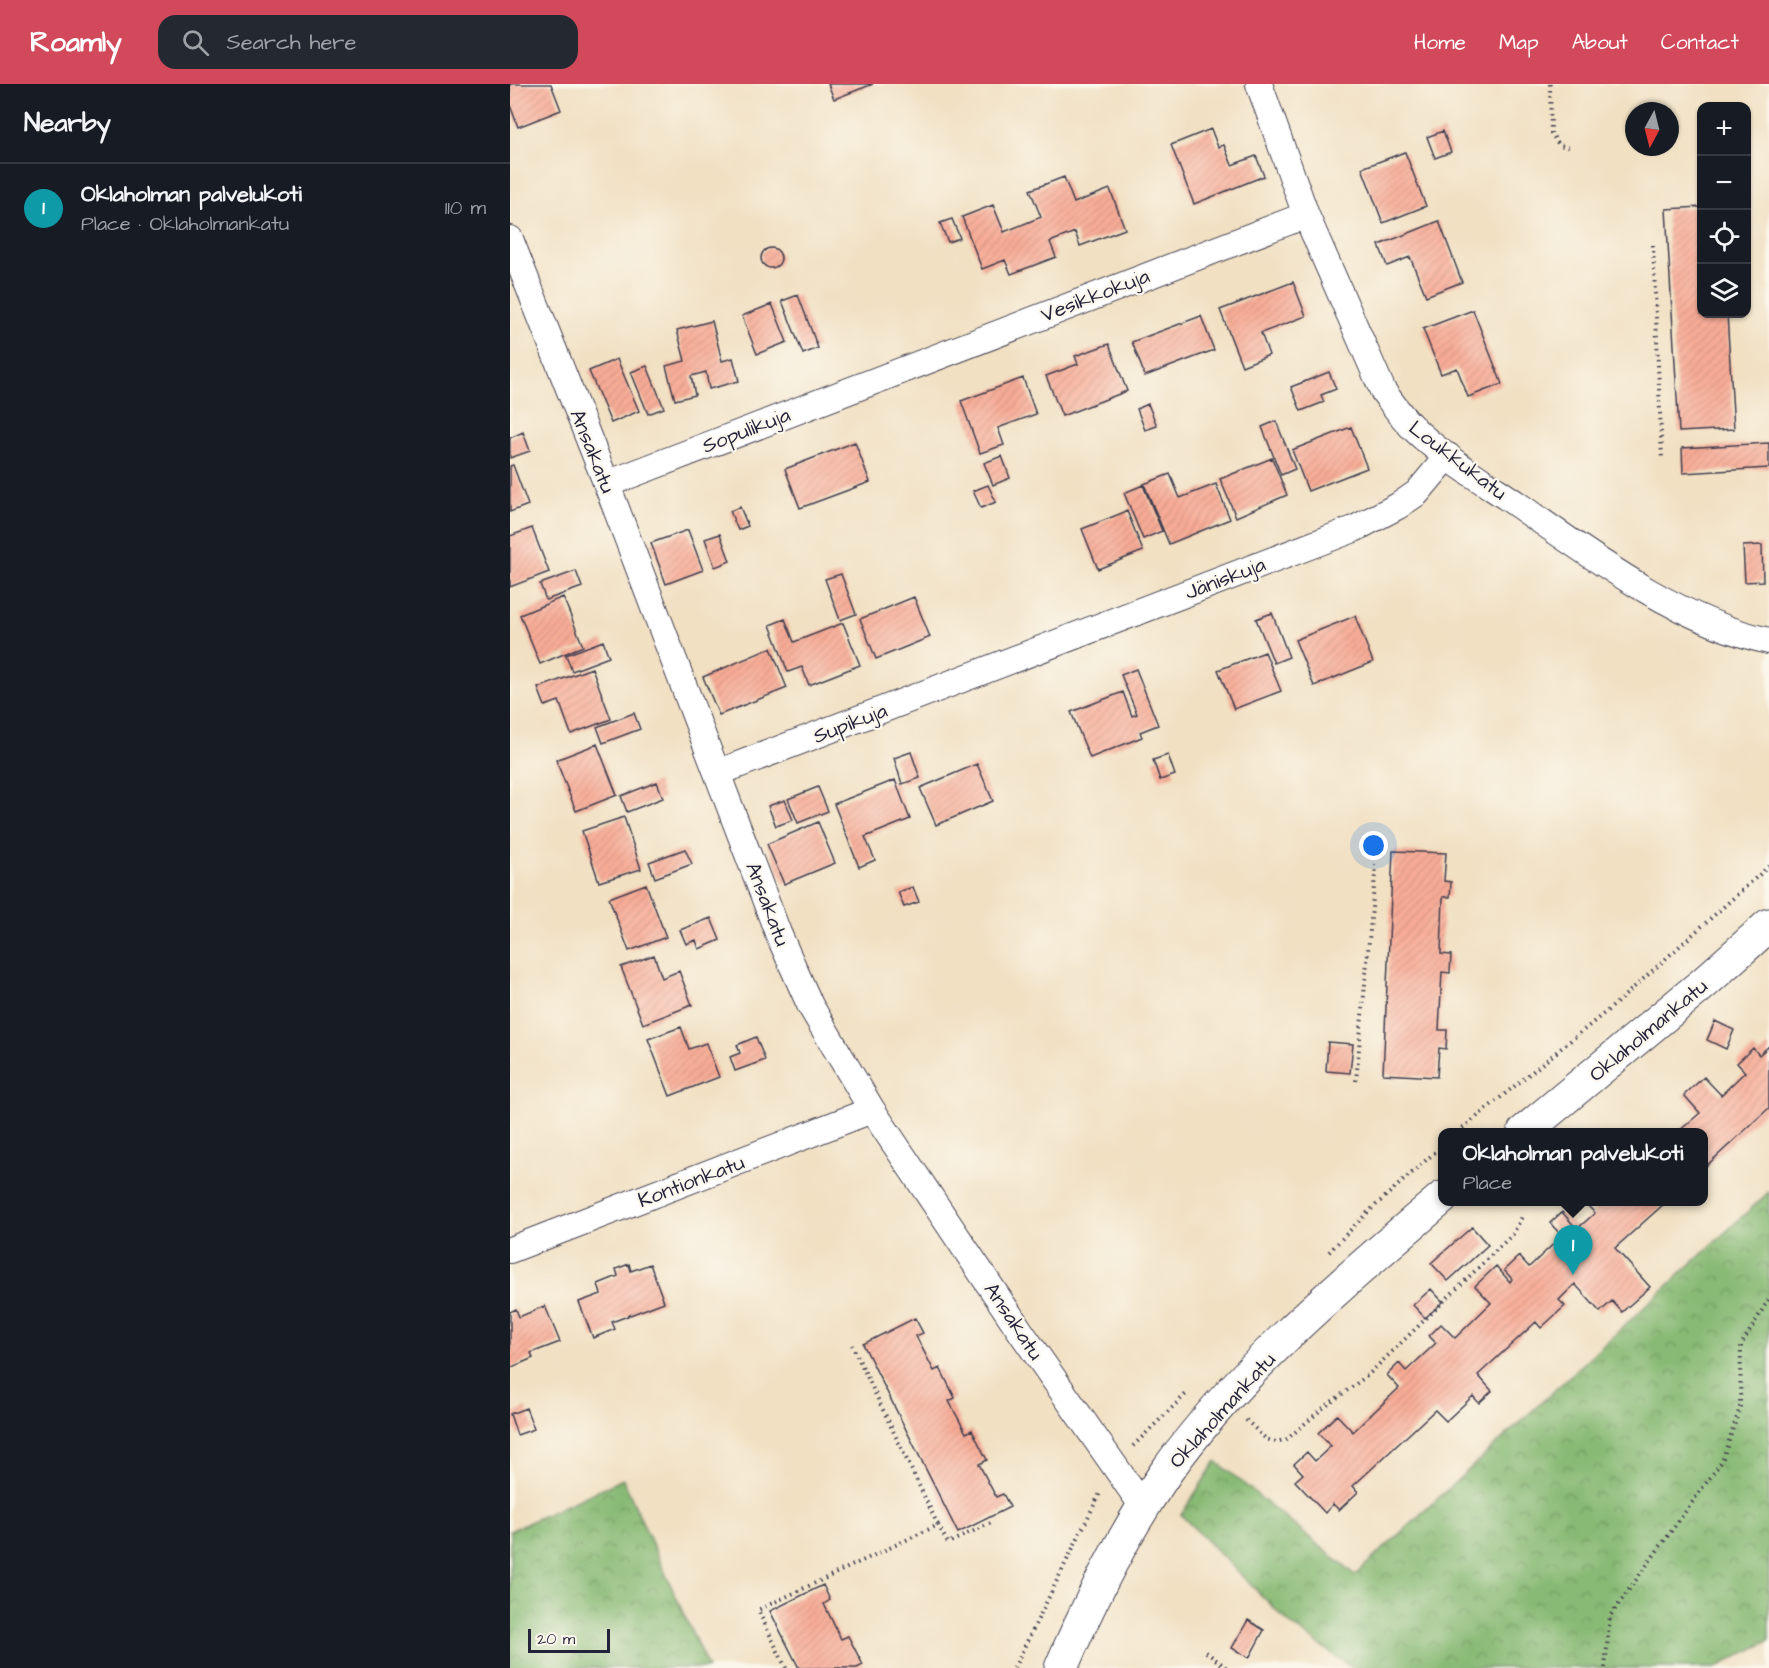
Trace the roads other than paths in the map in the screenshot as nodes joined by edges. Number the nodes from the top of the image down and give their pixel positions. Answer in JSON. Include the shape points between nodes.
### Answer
{"nodes":[{"id":1,"x":1259,"y":84,"type":"edge"},
{"id":2,"x":1306,"y":214,"type":"junction"},
{"id":3,"x":510,"y":239,"type":"edge"},
{"id":4,"x":885,"y":376,"type":"joint"},
{"id":5,"x":1448,"y":456,"type":"junction"},
{"id":6,"x":607,"y":484,"type":"junction"},
{"id":7,"x":1769,"y":641,"type":"edge"},
{"id":8,"x":983,"y":671,"type":"joint"},
{"id":9,"x":717,"y":773,"type":"junction"},
{"id":10,"x":1769,"y":926,"type":"edge"},
{"id":11,"x":873,"y":1110,"type":"junction"},
{"id":12,"x":1529,"y":1128,"type":"edge"},
{"id":13,"x":1438,"y":1202,"type":"edge"},
{"id":14,"x":510,"y":1250,"type":"edge"},
{"id":15,"x":1144,"y":1508,"type":"junction"},
{"id":16,"x":1061,"y":1668,"type":"edge"}],
"edges":[{"from":1,"to":2,"type":"street","name":"Loukkukatu"},
{"from":2,"to":4,"type":"street","name":"Vesikkokuja"},
{"from":2,"to":5,"type":"street","name":"Loukkukatu","via":[[1383,391],[1413,428]]},
{"from":3,"to":6,"type":"street","name":"Ansakatu"},
{"from":4,"to":6,"type":"street","name":"Sopulikuja"},
{"from":5,"to":7,"type":"street","name":"Loukkukatu","via":[[1635,582],[1692,614]]},
{"from":5,"to":8,"type":"street","name":"Jäniskuja","via":[[1417,493],[1354,529]]},
{"from":6,"to":9,"type":"street","name":"Ansakatu"},
{"from":8,"to":9,"type":"street","name":"Supikuja"},
{"from":9,"to":11,"type":"street","name":"Ansakatu","via":[[810,1005]]},
{"from":10,"to":12,"type":"street","name":"Oklaholmankatu"},
{"from":11,"to":14,"type":"street","name":"Kontionkatu"},
{"from":11,"to":15,"type":"street","name":"Ansakatu"},
{"from":13,"to":15,"type":"street","name":"Oklaholmankatu","via":[[1334,1290],[1226,1400],[1166,1473]]},
{"from":15,"to":16,"type":"street","name":"Oklaholmankatu","via":[[1104,1575]]}]}
